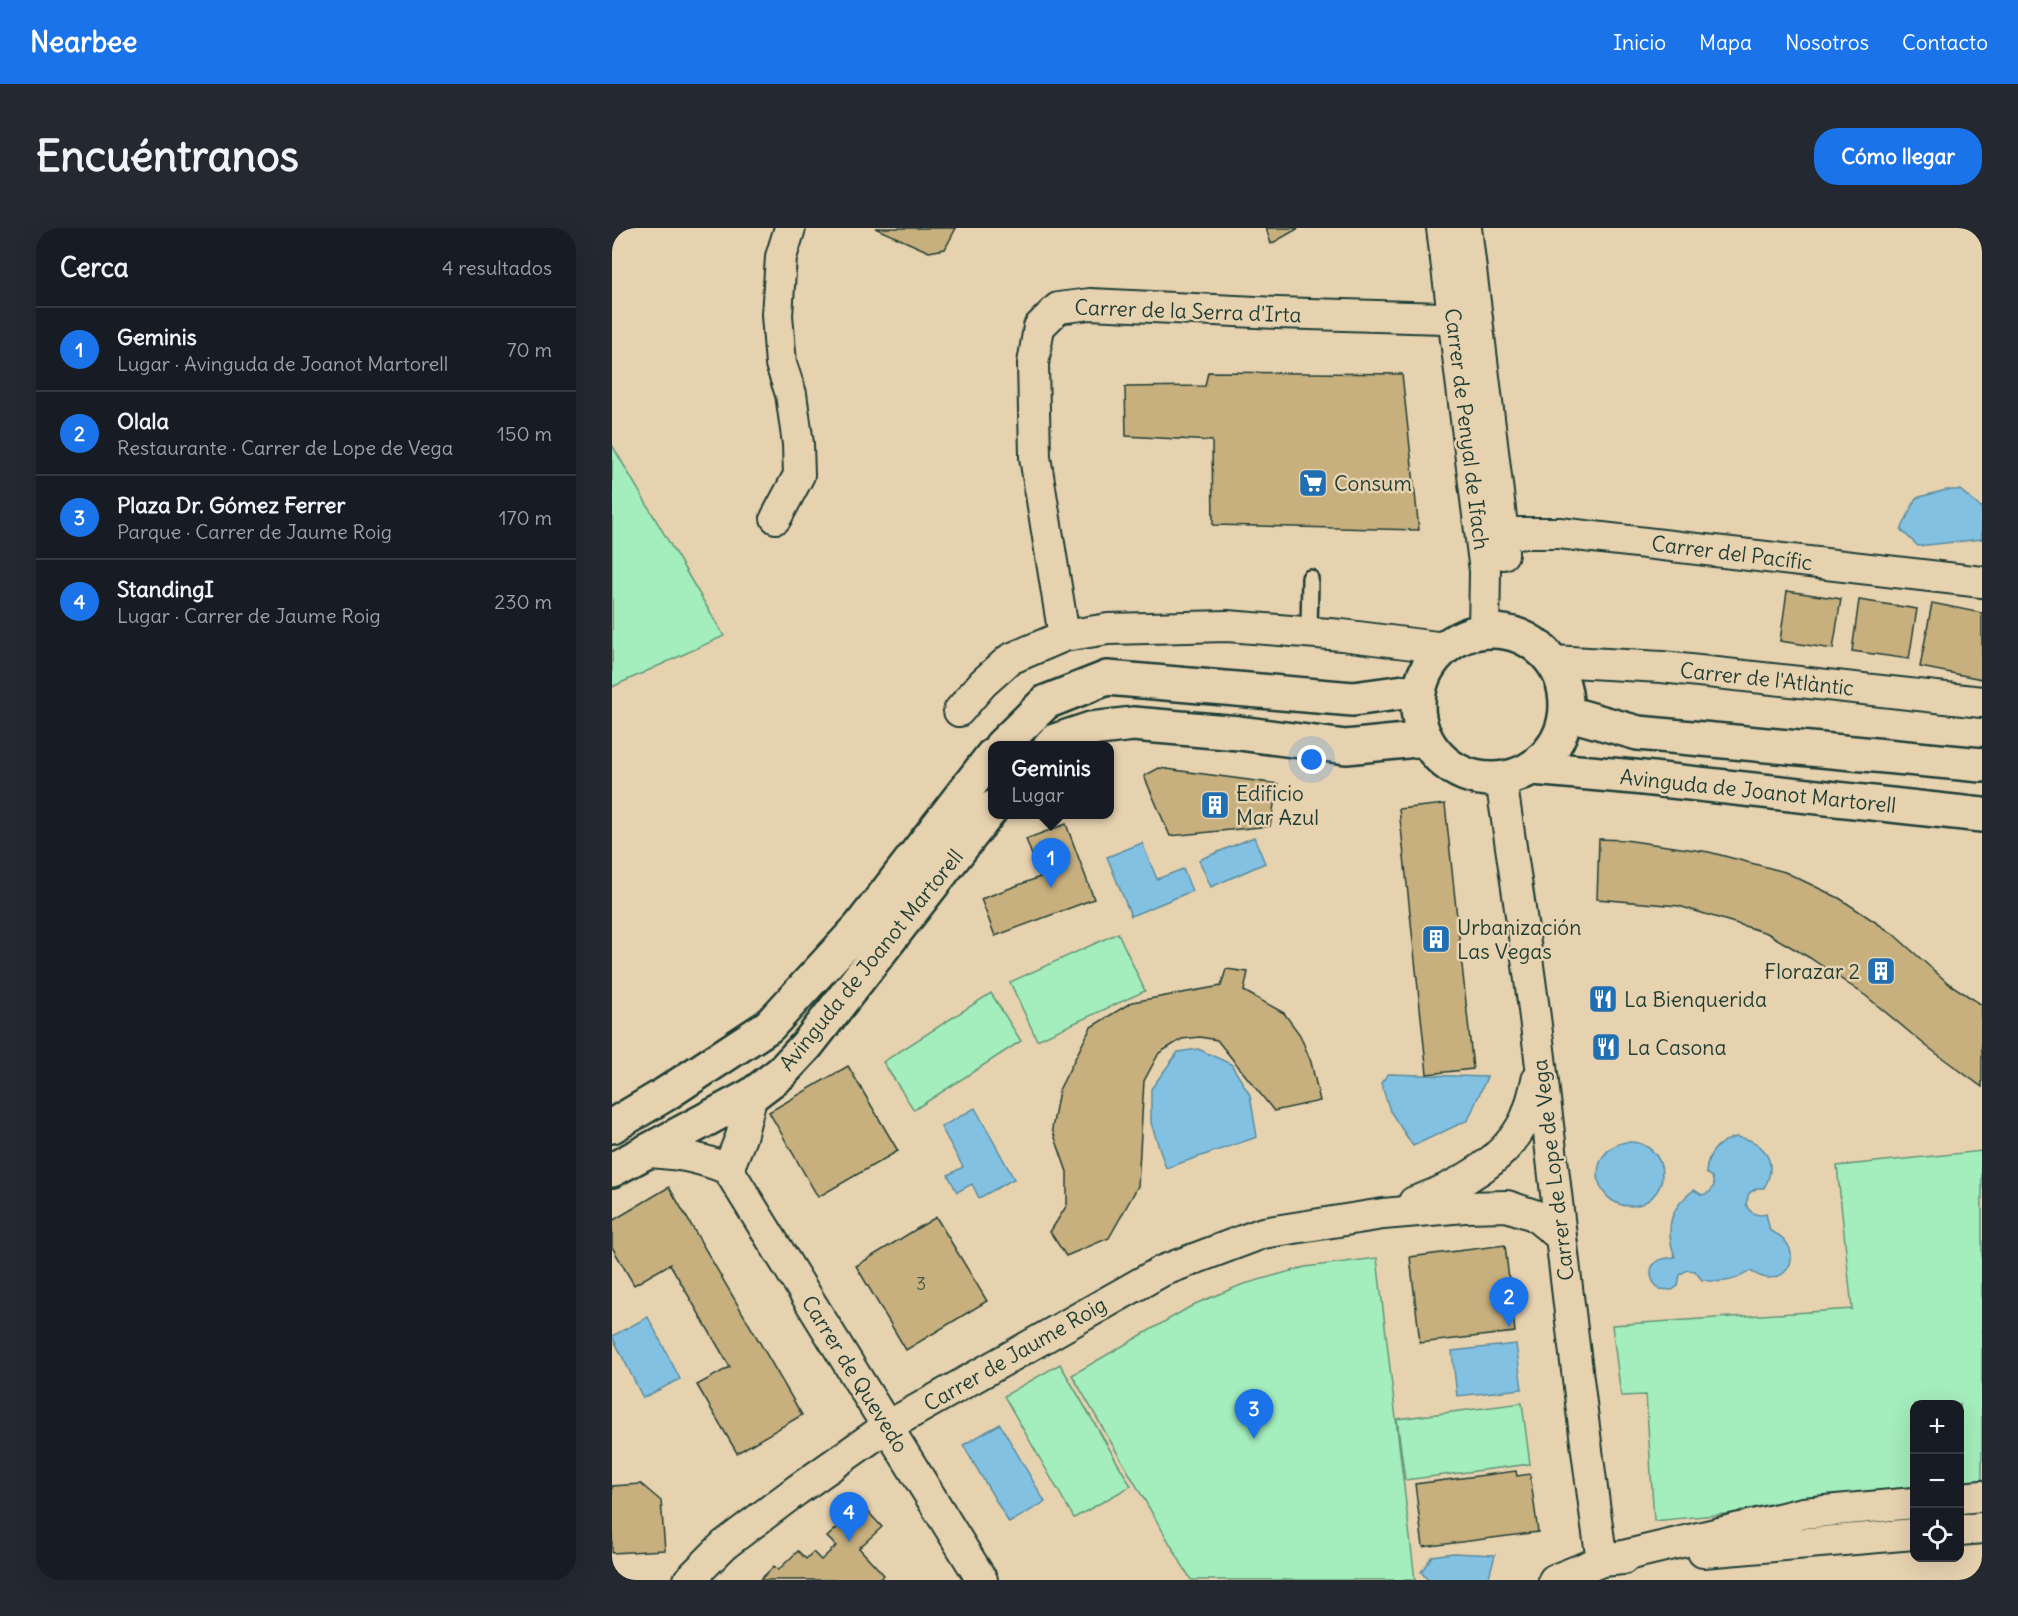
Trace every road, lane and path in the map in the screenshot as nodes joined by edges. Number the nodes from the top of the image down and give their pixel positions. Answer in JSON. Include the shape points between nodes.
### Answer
{"nodes":[{"id":1,"x":790,"y":228,"type":"edge"},
{"id":2,"x":1442,"y":228,"type":"edge"},
{"id":3,"x":1467,"y":228,"type":"edge"},
{"id":4,"x":1465,"y":319,"type":"junction"},
{"id":5,"x":776,"y":518,"type":"dead end"},
{"id":6,"x":1492,"y":534,"type":"junction"},
{"id":7,"x":1310,"y":578,"type":"dead end"},
{"id":8,"x":1982,"y":582,"type":"edge"},
{"id":9,"x":1494,"y":631,"type":"junction"},
{"id":10,"x":1309,"y":632,"type":"junction"},
{"id":11,"x":1064,"y":636,"type":"junction"},
{"id":12,"x":1445,"y":648,"type":"junction"},
{"id":13,"x":1552,"y":661,"type":"junction"},
{"id":14,"x":1419,"y":690,"type":"junction"},
{"id":15,"x":1982,"y":702,"type":"edge"},
{"id":16,"x":959,"y":711,"type":"dead end"},
{"id":17,"x":1567,"y":713,"type":"junction"},
{"id":18,"x":1426,"y":739,"type":"junction"},
{"id":19,"x":1006,"y":741,"type":"edge"},
{"id":20,"x":1055,"y":741,"type":"edge"},
{"id":21,"x":988,"y":762,"type":"edge"},
{"id":22,"x":1982,"y":765,"type":"edge"},
{"id":23,"x":1533,"y":768,"type":"junction"},
{"id":24,"x":1501,"y":779,"type":"junction"},
{"id":25,"x":988,"y":814,"type":"edge"},
{"id":26,"x":1982,"y":815,"type":"edge"},
{"id":27,"x":1541,"y":1065,"type":"junction"},
{"id":28,"x":752,"y":1095,"type":"junction"},
{"id":29,"x":612,"y":1126,"type":"edge"},
{"id":30,"x":644,"y":1152,"type":"junction"},
{"id":31,"x":728,"y":1169,"type":"junction"},
{"id":32,"x":612,"y":1170,"type":"edge"},
{"id":33,"x":1383,"y":1214,"type":"junction"},
{"id":34,"x":1560,"y":1236,"type":"junction"},
{"id":35,"x":888,"y":1426,"type":"junction"},
{"id":36,"x":1982,"y":1496,"type":"edge"},
{"id":37,"x":1964,"y":1498,"type":"edge"},
{"id":38,"x":1910,"y":1503,"type":"edge"},
{"id":39,"x":1982,"y":1528,"type":"edge"},
{"id":40,"x":1964,"y":1530,"type":"edge"},
{"id":41,"x":1910,"y":1534,"type":"edge"},
{"id":42,"x":1602,"y":1561,"type":"junction"},
{"id":43,"x":689,"y":1580,"type":"edge"},
{"id":44,"x":982,"y":1580,"type":"edge"},
{"id":45,"x":1554,"y":1580,"type":"edge"}],
"edges":[{"from":1,"to":5,"type":"street","via":[[781,256],[777,315],[781,364],[791,394],[798,444],[799,475]]},
{"from":2,"to":4,"type":"street","name":"Carrer de Penyal de Ifach"},
{"from":3,"to":4,"type":"street","name":"Carrer de Penyal de Ifach"},
{"from":4,"to":6,"type":"street","name":"Carrer de Penyal de Ifach"},
{"from":4,"to":11,"type":"street","name":"Carrer de la Serra d'Irta","via":[[1090,304],[1058,308],[1039,327],[1033,364],[1035,458]]},
{"from":6,"to":8,"type":"street","name":"Carrer del Pacífic","via":[[1559,533]]},
{"from":6,"to":9,"type":"street","name":"Carrer de Penyal de Ifach"},
{"from":7,"to":10,"type":"lane"},
{"from":9,"to":12,"type":"street","via":[[1464,636]]},
{"from":9,"to":13,"type":"street","via":[[1523,637]]},
{"from":10,"to":11,"type":"street","via":[[1227,626],[1108,629]]},
{"from":10,"to":12,"type":"street"},
{"from":11,"to":16,"type":"street","via":[[1010,659]]},
{"from":12,"to":14,"type":"street","via":[[1428,667]]},
{"from":13,"to":15,"type":"street","name":"Carrer de l'Atlàntic","via":[[1662,667]]},
{"from":13,"to":17,"type":"street","via":[[1567,694]]},
{"from":14,"to":18,"type":"street","via":[[1418,715]]},
{"from":14,"to":19,"type":"street","via":[[1353,699],[1107,678],[1046,702]]},
{"from":17,"to":22,"type":"street","via":[[1638,733]]},
{"from":17,"to":23,"type":"street","via":[[1556,744]]},
{"from":18,"to":20,"type":"street","via":[[1346,747],[1133,724],[1091,729]]},
{"from":18,"to":24,"type":"street","via":[[1439,758],[1457,771]]},
{"from":21,"to":29,"type":"street","name":"Avinguda de Joanot Martorell","via":[[859,928],[769,1026]]},
{"from":23,"to":24,"type":"street"},
{"from":23,"to":26,"type":"street","name":"Avinguda de Joanot Martorell"},
{"from":24,"to":27,"type":"street","name":"Carrer de Lope de Vega"},
{"from":25,"to":28,"type":"street","name":"Avinguda de Joanot Martorell","via":[[807,1045],[781,1073]]},
{"from":27,"to":33,"type":"street","name":"Carrer de Jaume Roig","via":[[1524,1120],[1505,1148],[1442,1192]]},
{"from":27,"to":34,"type":"street","name":"Carrer de Lope de Vega"},
{"from":28,"to":30,"type":"street","name":"Avinguda de Joanot Martorell"},
{"from":28,"to":31,"type":"street"},
{"from":30,"to":31,"type":"street","via":[[702,1159]]},
{"from":30,"to":32,"type":"street","name":"Avinguda de Joanot Martorell"},
{"from":31,"to":35,"type":"street","name":"Carrer de Quevedo"},
{"from":33,"to":34,"type":"street","name":"Carrer de Jaume Roig","via":[[1507,1206],[1534,1215]]},
{"from":33,"to":35,"type":"street","name":"Carrer de Jaume Roig","via":[[1263,1233],[1162,1270]]},
{"from":34,"to":42,"type":"street","name":"Carrer de Lope de Vega"},
{"from":35,"to":43,"type":"street","name":"Carrer de Jaume Roig","via":[[724,1545]]},
{"from":35,"to":44,"type":"street","name":"Carrer de Quevedo"},
{"from":36,"to":37,"type":"street"},
{"from":38,"to":42,"type":"street","via":[[1803,1513]]},
{"from":39,"to":40,"type":"street"},
{"from":41,"to":42,"type":"street"},
{"from":42,"to":45,"type":"street"}]}
